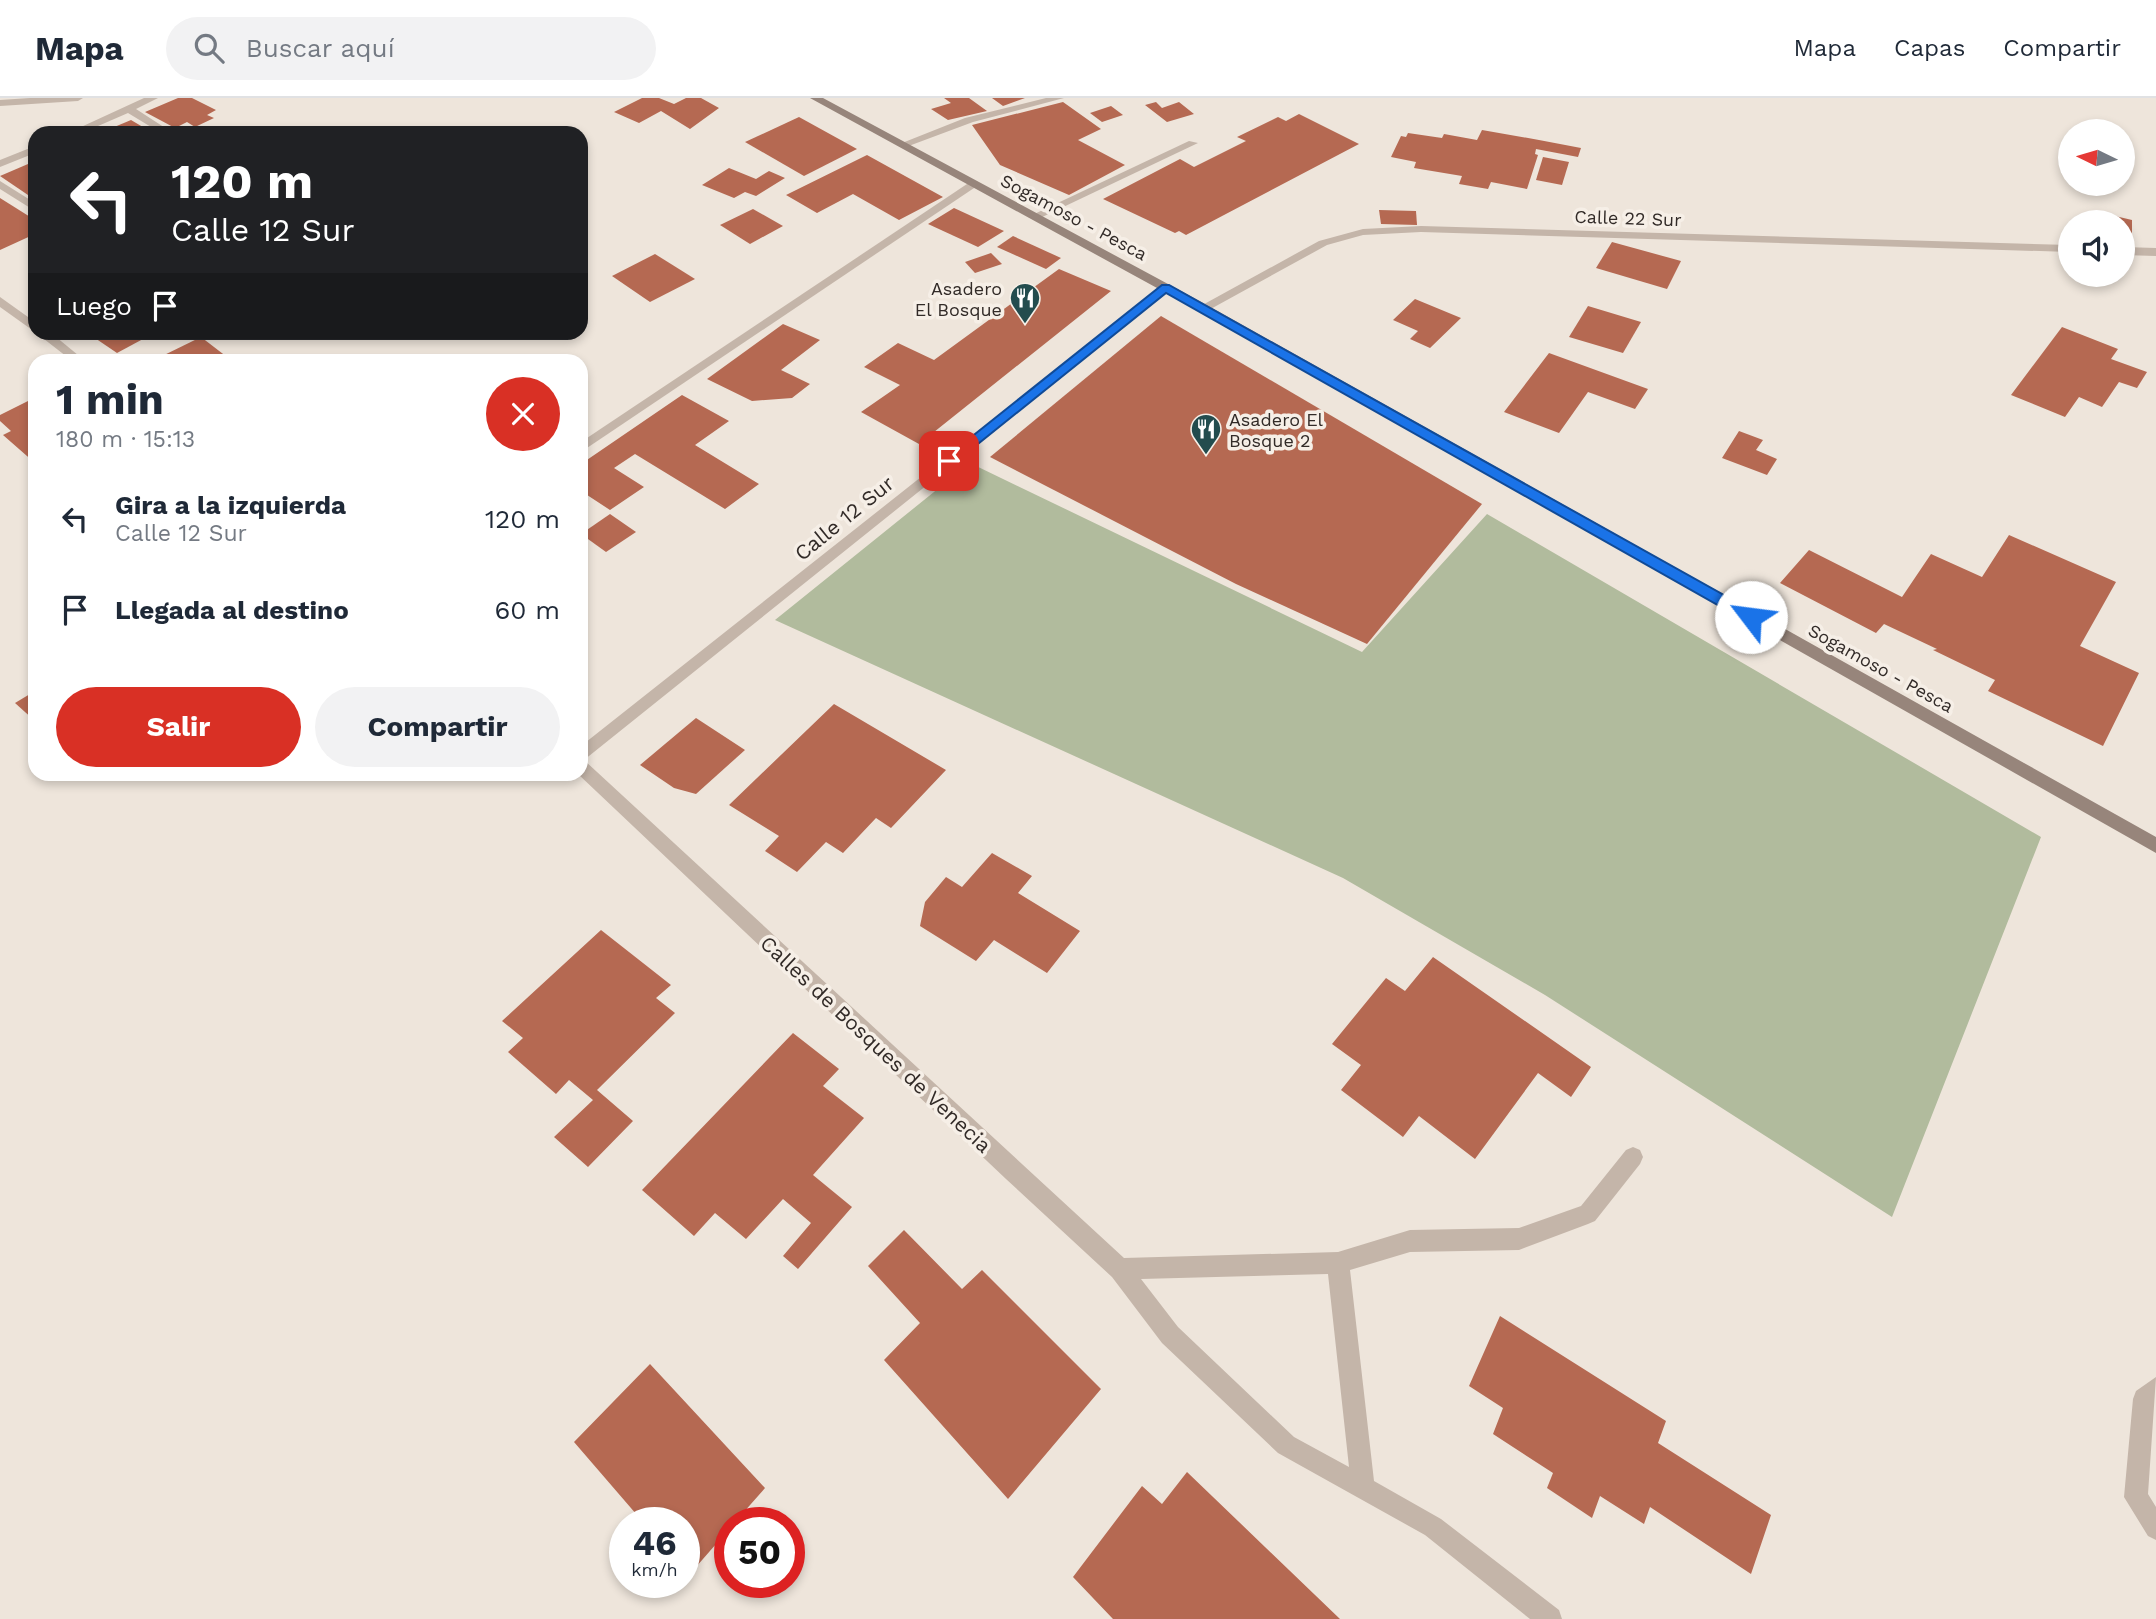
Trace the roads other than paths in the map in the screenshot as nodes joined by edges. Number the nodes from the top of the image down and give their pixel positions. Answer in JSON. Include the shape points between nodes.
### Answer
{"nodes":[{"id":1,"x":78,"y":98,"type":"edge"},
{"id":2,"x":153,"y":98,"type":"edge"},
{"id":3,"x":815,"y":98,"type":"edge"},
{"id":4,"x":1059,"y":98,"type":"edge"},
{"id":5,"x":0,"y":103,"type":"edge"},
{"id":6,"x":129,"y":109,"type":"junction"},
{"id":7,"x":89,"y":126,"type":"edge"},
{"id":8,"x":157,"y":126,"type":"edge"},
{"id":9,"x":1192,"y":143,"type":"dead end"},
{"id":10,"x":902,"y":145,"type":"junction"},
{"id":11,"x":28,"y":152,"type":"edge"},
{"id":12,"x":0,"y":164,"type":"edge"},
{"id":13,"x":0,"y":184,"type":"edge"},
{"id":14,"x":974,"y":184,"type":"junction"},
{"id":15,"x":28,"y":203,"type":"edge"},
{"id":16,"x":1034,"y":217,"type":"junction"},
{"id":17,"x":2058,"y":249,"type":"edge"},
{"id":18,"x":2135,"y":251,"type":"edge"},
{"id":19,"x":2156,"y":252,"type":"edge"},
{"id":20,"x":1166,"y":288,"type":"junction"},
{"id":21,"x":0,"y":301,"type":"edge"},
{"id":22,"x":1203,"y":308,"type":"junction"},
{"id":23,"x":28,"y":323,"type":"edge"},
{"id":24,"x":52,"y":340,"type":"edge"},
{"id":25,"x":70,"y":354,"type":"edge"},
{"id":26,"x":588,"y":443,"type":"edge"},
{"id":27,"x":588,"y":749,"type":"edge"},
{"id":28,"x":588,"y":773,"type":"edge"},
{"id":29,"x":2156,"y":846,"type":"edge"},
{"id":30,"x":1633,"y":1157,"type":"dead end"},
{"id":31,"x":1338,"y":1263,"type":"junction"},
{"id":32,"x":1120,"y":1269,"type":"junction"},
{"id":33,"x":2156,"y":1388,"type":"edge"},
{"id":34,"x":1363,"y":1489,"type":"junction"},
{"id":35,"x":2156,"y":1528,"type":"edge"},
{"id":36,"x":1550,"y":1619,"type":"edge"}],
"edges":[{"from":1,"to":5,"type":"street"},
{"from":2,"to":6,"type":"street"},
{"from":3,"to":10,"type":"main road","name":"Sogamoso - Pesca"},
{"from":4,"to":10,"type":"street","via":[[969,120]]},
{"from":6,"to":7,"type":"street"},
{"from":6,"to":8,"type":"street"},
{"from":9,"to":16,"type":"street"},
{"from":10,"to":14,"type":"main road","name":"Sogamoso - Pesca"},
{"from":11,"to":12,"type":"street"},
{"from":13,"to":15,"type":"street"},
{"from":14,"to":16,"type":"main road","name":"Sogamoso - Pesca"},
{"from":14,"to":26,"type":"street"},
{"from":16,"to":20,"type":"main road","name":"Sogamoso - Pesca"},
{"from":17,"to":22,"type":"street","name":"Calle 22 Sur","via":[[1421,229],[1363,232],[1323,243]]},
{"from":18,"to":19,"type":"street"},
{"from":20,"to":22,"type":"main road","name":"Sogamoso - Pesca"},
{"from":20,"to":27,"type":"street","name":"Calle 12 Sur"},
{"from":21,"to":23,"type":"street"},
{"from":22,"to":29,"type":"main road","name":"Sogamoso - Pesca"},
{"from":24,"to":25,"type":"street"},
{"from":28,"to":32,"type":"street","name":"Calles de Bosques de Venecia"},
{"from":30,"to":31,"type":"street","via":[[1588,1214],[1519,1239],[1410,1241]]},
{"from":31,"to":32,"type":"street"},
{"from":31,"to":34,"type":"street"},
{"from":32,"to":34,"type":"street","name":"Calles de Bosques de Venecia","via":[[1170,1335],[1286,1445]]},
{"from":33,"to":35,"type":"street","via":[[2144,1399],[2136,1497]]},
{"from":34,"to":36,"type":"street","name":"Calles de Bosques de Venecia","via":[[1433,1527]]}]}
